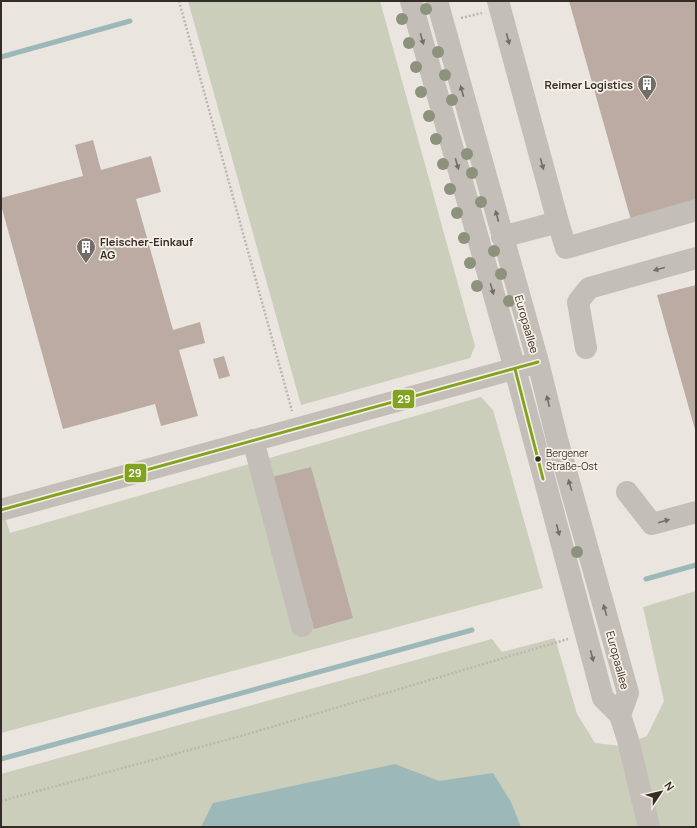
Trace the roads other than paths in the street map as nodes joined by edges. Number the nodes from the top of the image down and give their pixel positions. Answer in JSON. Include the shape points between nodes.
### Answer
{"nodes":[{"id":1,"x":411,"y":1,"type":"edge"},
{"id":2,"x":437,"y":1,"type":"edge"},
{"id":3,"x":498,"y":1,"type":"edge"},
{"id":4,"x":696,"y":210,"type":"edge"},
{"id":5,"x":558,"y":222,"type":"junction"},
{"id":6,"x":502,"y":237,"type":"junction"},
{"id":7,"x":696,"y":259,"type":"edge"},
{"id":8,"x":586,"y":348,"type":"dead end"},
{"id":9,"x":538,"y":362,"type":"junction"},
{"id":10,"x":515,"y":368,"type":"junction"},
{"id":11,"x":254,"y":440,"type":"junction"},
{"id":12,"x":627,"y":492,"type":"dead end"},
{"id":13,"x":1,"y":510,"type":"edge"},
{"id":14,"x":696,"y":512,"type":"edge"},
{"id":15,"x":302,"y":626,"type":"dead end"},
{"id":16,"x":620,"y":715,"type":"junction"},
{"id":17,"x":649,"y":827,"type":"edge"}],
"edges":[{"from":1,"to":10,"type":"street","one_way":true},
{"from":6,"to":2,"type":"street","name":"Europaallee","one_way":true},
{"from":3,"to":5,"type":"street","one_way":true},
{"from":4,"to":5,"type":"street","via":[[566,248]]},
{"from":5,"to":6,"type":"street"},
{"from":6,"to":9,"type":"street","name":"Europaallee"},
{"from":7,"to":8,"type":"street","one_way":true,"via":[[589,288],[578,302]]},
{"from":9,"to":10,"type":"street"},
{"from":16,"to":9,"type":"street","name":"Europaallee","one_way":true,"via":[[628,693]]},
{"from":10,"to":11,"type":"street"},
{"from":10,"to":16,"type":"street","one_way":true,"via":[[604,698]]},
{"from":11,"to":13,"type":"street"},
{"from":11,"to":15,"type":"street"},
{"from":12,"to":14,"type":"street","one_way":true,"via":[[652,524]]},
{"from":16,"to":17,"type":"street"}]}
